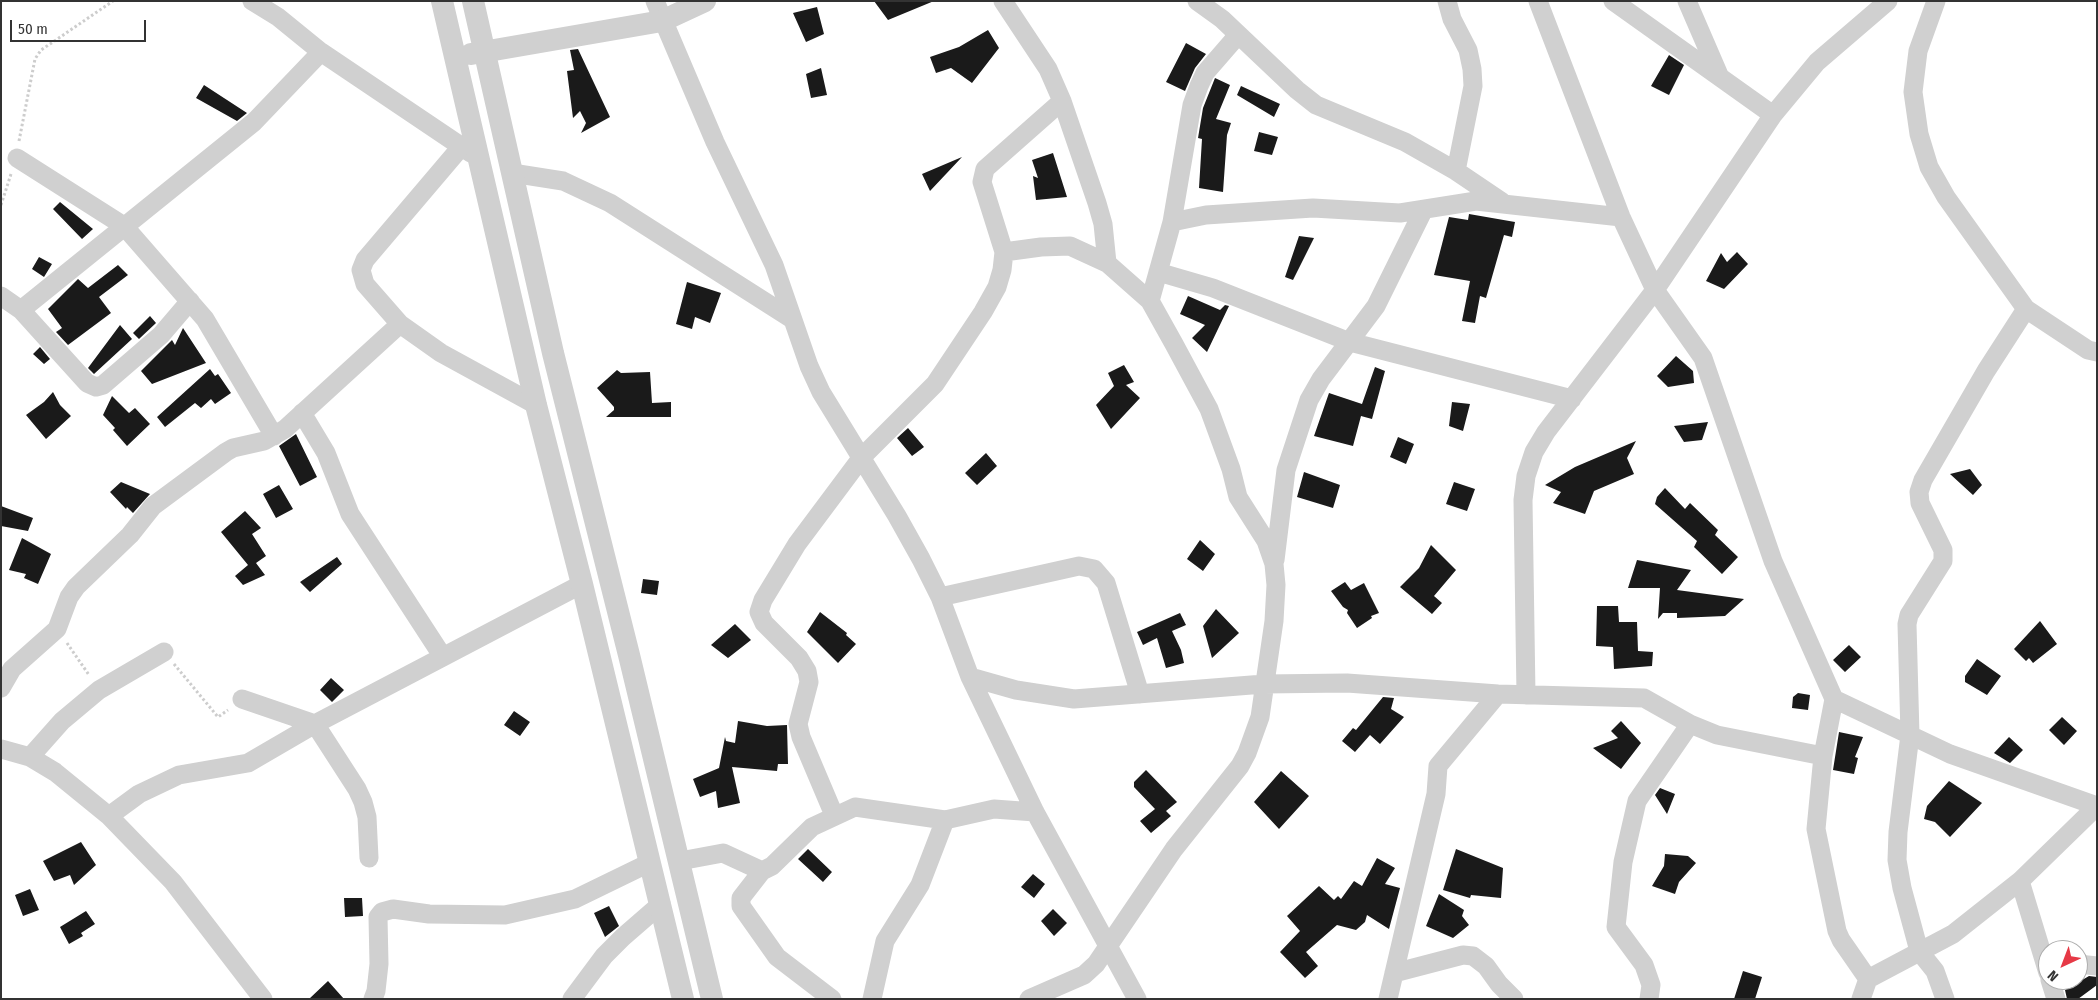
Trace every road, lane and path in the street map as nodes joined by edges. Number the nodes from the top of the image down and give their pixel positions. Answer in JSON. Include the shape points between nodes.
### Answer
{"nodes":[{"id":1,"x":113,"y":1,"type":"edge"},
{"id":2,"x":252,"y":1,"type":"edge"},
{"id":3,"x":442,"y":1,"type":"edge"},
{"id":4,"x":473,"y":1,"type":"edge"},
{"id":5,"x":705,"y":1,"type":"edge"},
{"id":6,"x":1003,"y":1,"type":"edge"},
{"id":7,"x":1197,"y":1,"type":"edge"},
{"id":8,"x":1447,"y":1,"type":"edge"},
{"id":9,"x":1538,"y":1,"type":"edge"},
{"id":10,"x":1613,"y":1,"type":"edge"},
{"id":11,"x":1687,"y":1,"type":"edge"},
{"id":12,"x":1888,"y":1,"type":"edge"},
{"id":13,"x":1936,"y":1,"type":"edge"},
{"id":14,"x":658,"y":11,"type":"edge"},
{"id":15,"x":1238,"y":34,"type":"junction"},
{"id":16,"x":485,"y":50,"type":"junction"},
{"id":17,"x":321,"y":52,"type":"junction"},
{"id":18,"x":455,"y":57,"type":"junction"},
{"id":19,"x":1719,"y":75,"type":"junction"},
{"id":20,"x":1062,"y":101,"type":"junction"},
{"id":21,"x":1773,"y":114,"type":"junction"},
{"id":22,"x":461,"y":147,"type":"junction"},
{"id":23,"x":17,"y":158,"type":"junction"},
{"id":24,"x":480,"y":159,"type":"junction"},
{"id":25,"x":1456,"y":171,"type":"junction"},
{"id":26,"x":512,"y":172,"type":"junction"},
{"id":27,"x":1503,"y":202,"type":"junction"},
{"id":28,"x":1,"y":205,"type":"edge"},
{"id":29,"x":1424,"y":209,"type":"junction"},
{"id":30,"x":1621,"y":217,"type":"junction"},
{"id":31,"x":1172,"y":222,"type":"junction"},
{"id":32,"x":124,"y":226,"type":"junction"},
{"id":33,"x":1004,"y":252,"type":"junction"},
{"id":34,"x":1107,"y":263,"type":"junction"},
{"id":35,"x":1158,"y":272,"type":"junction"},
{"id":36,"x":1656,"y":290,"type":"junction"},
{"id":37,"x":1,"y":296,"type":"edge"},
{"id":38,"x":190,"y":301,"type":"junction"},
{"id":39,"x":1150,"y":301,"type":"junction"},
{"id":40,"x":2026,"y":309,"type":"junction"},
{"id":41,"x":20,"y":310,"type":"junction"},
{"id":42,"x":792,"y":320,"type":"junction"},
{"id":43,"x":400,"y":324,"type":"junction"},
{"id":44,"x":1350,"y":342,"type":"junction"},
{"id":45,"x":2097,"y":352,"type":"edge"},
{"id":46,"x":1572,"y":399,"type":"junction"},
{"id":47,"x":536,"y":405,"type":"junction"},
{"id":48,"x":302,"y":413,"type":"junction"},
{"id":49,"x":274,"y":436,"type":"junction"},
{"id":50,"x":862,"y":457,"type":"junction"},
{"id":51,"x":1274,"y":564,"type":"junction"},
{"id":52,"x":582,"y":584,"type":"junction"},
{"id":53,"x":940,"y":598,"type":"junction"},
{"id":54,"x":57,"y":629,"type":"junction"},
{"id":55,"x":164,"y":652,"type":"joint"},
{"id":56,"x":443,"y":657,"type":"junction"},
{"id":57,"x":970,"y":678,"type":"junction"},
{"id":58,"x":1264,"y":684,"type":"junction"},
{"id":59,"x":1,"y":688,"type":"edge"},
{"id":60,"x":99,"y":690,"type":"junction"},
{"id":61,"x":1140,"y":694,"type":"junction"},
{"id":62,"x":1498,"y":694,"type":"junction"},
{"id":63,"x":1526,"y":695,"type":"junction"},
{"id":64,"x":242,"y":699,"type":"joint"},
{"id":65,"x":1834,"y":699,"type":"junction"},
{"id":66,"x":315,"y":724,"type":"junction"},
{"id":67,"x":1690,"y":724,"type":"junction"},
{"id":68,"x":1910,"y":735,"type":"junction"},
{"id":69,"x":1,"y":749,"type":"edge"},
{"id":70,"x":1823,"y":756,"type":"junction"},
{"id":71,"x":30,"y":758,"type":"junction"},
{"id":72,"x":2097,"y":806,"type":"edge"},
{"id":73,"x":1035,"y":812,"type":"junction"},
{"id":74,"x":834,"y":815,"type":"junction"},
{"id":75,"x":109,"y":816,"type":"junction"},
{"id":76,"x":945,"y":820,"type":"junction"},
{"id":77,"x":369,"y":858,"type":"dead end"},
{"id":78,"x":680,"y":861,"type":"junction"},
{"id":79,"x":649,"y":863,"type":"junction"},
{"id":80,"x":762,"y":871,"type":"junction"},
{"id":81,"x":2020,"y":881,"type":"junction"},
{"id":82,"x":661,"y":904,"type":"junction"},
{"id":83,"x":2038,"y":940,"type":"edge"},
{"id":84,"x":1110,"y":946,"type":"junction"},
{"id":85,"x":1919,"y":951,"type":"junction"},
{"id":86,"x":1394,"y":973,"type":"junction"},
{"id":87,"x":1868,"y":979,"type":"junction"},
{"id":88,"x":263,"y":999,"type":"edge"},
{"id":89,"x":373,"y":999,"type":"edge"},
{"id":90,"x":572,"y":999,"type":"edge"},
{"id":91,"x":683,"y":999,"type":"edge"},
{"id":92,"x":712,"y":999,"type":"edge"},
{"id":93,"x":832,"y":999,"type":"edge"},
{"id":94,"x":872,"y":999,"type":"edge"},
{"id":95,"x":1029,"y":999,"type":"edge"},
{"id":96,"x":1137,"y":999,"type":"edge"},
{"id":97,"x":1388,"y":999,"type":"edge"},
{"id":98,"x":1514,"y":999,"type":"edge"},
{"id":99,"x":1649,"y":999,"type":"edge"},
{"id":100,"x":1861,"y":999,"type":"edge"},
{"id":101,"x":1945,"y":999,"type":"edge"}],
"edges":[{"from":1,"to":23,"type":"path","via":[[42,50],[35,60]]},
{"from":2,"to":17,"type":"street","via":[[278,17]]},
{"from":3,"to":18,"type":"street"},
{"from":4,"to":16,"type":"street"},
{"from":5,"to":14,"type":"street"},
{"from":6,"to":20,"type":"street","via":[[1048,68]]},
{"from":7,"to":15,"type":"street"},
{"from":8,"to":25,"type":"street","via":[[1468,50],[1473,86]]},
{"from":9,"to":30,"type":"street"},
{"from":10,"to":19,"type":"street"},
{"from":11,"to":19,"type":"street"},
{"from":12,"to":21,"type":"street","via":[[1816,62]]},
{"from":13,"to":40,"type":"street","via":[[1914,69],[1913,92],[1919,134],[1930,167],[1946,197]]},
{"from":14,"to":16,"type":"street"},
{"from":14,"to":42,"type":"street","via":[[714,142],[774,265]]},
{"from":15,"to":25,"type":"street","via":[[1316,105],[1405,142]]},
{"from":15,"to":31,"type":"street","via":[[1198,86]]},
{"from":16,"to":18,"type":"street"},
{"from":16,"to":26,"type":"street"},
{"from":17,"to":22,"type":"street"},
{"from":17,"to":32,"type":"street","via":[[254,122]]},
{"from":18,"to":24,"type":"street"},
{"from":19,"to":21,"type":"street"},
{"from":20,"to":33,"type":"street","via":[[986,169],[982,182]]},
{"from":20,"to":34,"type":"street","via":[[1099,210]]},
{"from":21,"to":36,"type":"street"},
{"from":22,"to":24,"type":"street"},
{"from":22,"to":43,"type":"street","via":[[365,260],[361,270],[365,284]]},
{"from":23,"to":28,"type":"path"},
{"from":23,"to":32,"type":"street"},
{"from":24,"to":47,"type":"street"},
{"from":25,"to":27,"type":"street"},
{"from":26,"to":42,"type":"street","via":[[563,181],[610,203]]},
{"from":26,"to":78,"type":"street","via":[[553,353]]},
{"from":27,"to":29,"type":"street","via":[[1476,201]]},
{"from":27,"to":30,"type":"street"},
{"from":29,"to":31,"type":"street","via":[[1380,213],[1313,208],[1240,211]]},
{"from":29,"to":44,"type":"street","via":[[1376,306]]},
{"from":30,"to":36,"type":"street"},
{"from":31,"to":35,"type":"street"},
{"from":32,"to":38,"type":"street"},
{"from":32,"to":41,"type":"street"},
{"from":33,"to":34,"type":"street","via":[[1070,246]]},
{"from":33,"to":50,"type":"street","via":[[997,286],[935,384]]},
{"from":34,"to":39,"type":"street"},
{"from":35,"to":39,"type":"street"},
{"from":35,"to":44,"type":"street","via":[[1213,288]]},
{"from":36,"to":46,"type":"street"},
{"from":36,"to":65,"type":"street","via":[[1703,358],[1773,562]]},
{"from":37,"to":41,"type":"street"},
{"from":38,"to":41,"type":"street","via":[[161,335],[99,387],[87,383]]},
{"from":38,"to":49,"type":"street","via":[[218,338]]},
{"from":39,"to":51,"type":"street","via":[[1208,409],[1238,497],[1266,541]]},
{"from":40,"to":45,"type":"street","via":[[2088,350]]},
{"from":40,"to":68,"type":"street","via":[[1986,371],[1919,492],[1920,503],[1943,550],[1943,561],[1907,624]]},
{"from":42,"to":50,"type":"street","via":[[821,392]]},
{"from":43,"to":47,"type":"street","via":[[441,353]]},
{"from":43,"to":48,"type":"street"},
{"from":44,"to":46,"type":"street"},
{"from":44,"to":51,"type":"street","via":[[1308,400],[1286,470]]},
{"from":46,"to":63,"type":"street","via":[[1534,452],[1526,476],[1523,500]]},
{"from":47,"to":52,"type":"street"},
{"from":48,"to":49,"type":"street"},
{"from":48,"to":56,"type":"street","via":[[326,453],[350,514]]},
{"from":49,"to":54,"type":"street","via":[[226,452],[153,506],[130,535],[76,587]]},
{"from":50,"to":53,"type":"street"},
{"from":50,"to":74,"type":"street","via":[[797,544],[759,612],[764,623],[799,658],[807,671],[809,682],[798,724]]},
{"from":51,"to":58,"type":"street","via":[[1275,603]]},
{"from":52,"to":56,"type":"street"},
{"from":52,"to":79,"type":"street"},
{"from":53,"to":57,"type":"street"},
{"from":53,"to":61,"type":"street","via":[[1079,566],[1094,569],[1106,583]]},
{"from":54,"to":59,"type":"street","via":[[12,670]]},
{"from":54,"to":60,"type":"path"},
{"from":55,"to":60,"type":"street"},
{"from":55,"to":64,"type":"path","via":[[218,717]]},
{"from":56,"to":66,"type":"street"},
{"from":57,"to":61,"type":"street","via":[[1059,698],[1090,699]]},
{"from":57,"to":73,"type":"street"},
{"from":58,"to":61,"type":"street"},
{"from":58,"to":62,"type":"street","via":[[1347,682]]},
{"from":58,"to":84,"type":"street","via":[[1260,717],[1240,766],[1174,849]]},
{"from":60,"to":71,"type":"street","via":[[62,721]]},
{"from":62,"to":63,"type":"street"},
{"from":62,"to":86,"type":"street","via":[[1438,766],[1436,794]]},
{"from":63,"to":67,"type":"street","via":[[1644,698]]},
{"from":64,"to":66,"type":"street"},
{"from":65,"to":68,"type":"street"},
{"from":65,"to":70,"type":"street"},
{"from":66,"to":75,"type":"street","via":[[248,763],[179,775],[154,786]]},
{"from":66,"to":77,"type":"street","via":[[363,802]]},
{"from":67,"to":70,"type":"street","via":[[1717,735]]},
{"from":67,"to":99,"type":"street","via":[[1637,801],[1623,862],[1616,927],[1644,965],[1651,985]]},
{"from":68,"to":72,"type":"street","via":[[1985,768]]},
{"from":68,"to":85,"type":"street","via":[[1897,860]]},
{"from":69,"to":71,"type":"street"},
{"from":70,"to":87,"type":"street","via":[[1816,829],[1840,940]]},
{"from":71,"to":75,"type":"street","via":[[55,772]]},
{"from":72,"to":81,"type":"street"},
{"from":73,"to":76,"type":"street","via":[[994,809]]},
{"from":73,"to":84,"type":"street"},
{"from":74,"to":76,"type":"street","via":[[855,807]]},
{"from":74,"to":80,"type":"street","via":[[812,827],[772,866]]},
{"from":75,"to":88,"type":"street","via":[[173,882]]},
{"from":76,"to":94,"type":"street","via":[[920,885],[885,941]]},
{"from":78,"to":80,"type":"street","via":[[723,853]]},
{"from":78,"to":92,"type":"street"},
{"from":79,"to":82,"type":"street"},
{"from":79,"to":89,"type":"street","via":[[576,899],[505,915],[429,914],[393,909],[382,912],[378,916],[379,964]]},
{"from":80,"to":93,"type":"street","via":[[741,898],[741,906],[776,957]]},
{"from":81,"to":83,"type":"street"},
{"from":81,"to":85,"type":"street","via":[[1953,934]]},
{"from":82,"to":90,"type":"street","via":[[604,956]]},
{"from":82,"to":91,"type":"street"},
{"from":84,"to":95,"type":"street","via":[[1084,975]]},
{"from":84,"to":96,"type":"street"},
{"from":85,"to":87,"type":"street"},
{"from":85,"to":101,"type":"street","via":[[1934,970]]},
{"from":86,"to":97,"type":"street"},
{"from":86,"to":98,"type":"street","via":[[1463,955],[1473,956],[1486,966]]},
{"from":87,"to":100,"type":"street"}]}
